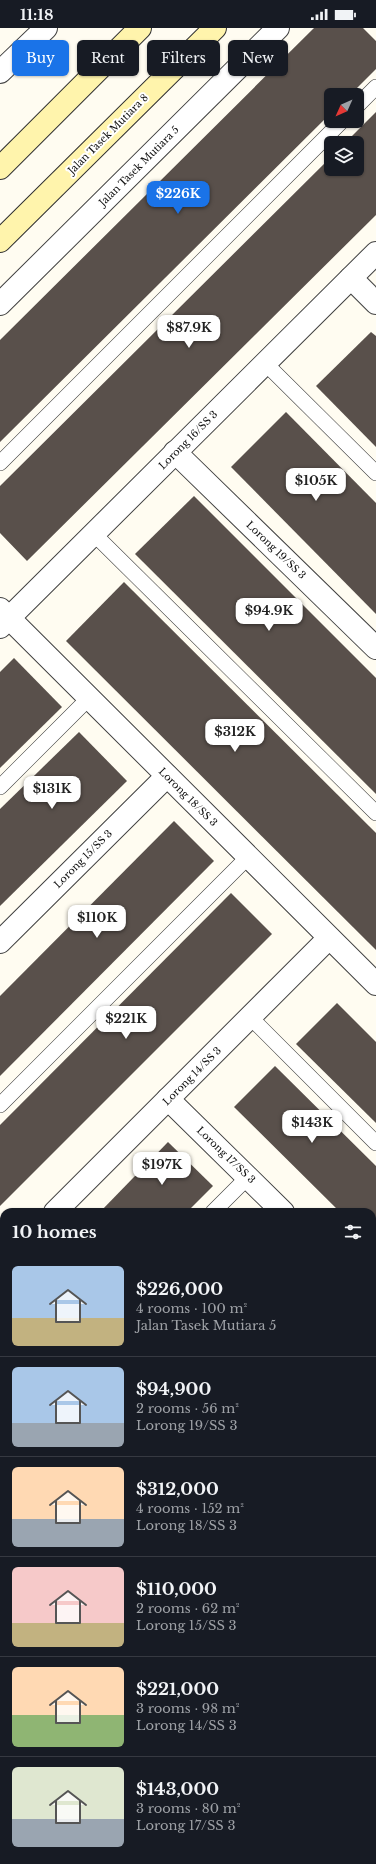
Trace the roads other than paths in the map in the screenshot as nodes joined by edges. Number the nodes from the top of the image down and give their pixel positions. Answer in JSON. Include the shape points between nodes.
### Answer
{"nodes":[{"id":1,"x":46,"y":28,"type":"edge"},
{"id":2,"x":140,"y":28,"type":"edge"},
{"id":3,"x":215,"y":28,"type":"edge"},
{"id":4,"x":278,"y":28,"type":"edge"},
{"id":5,"x":4,"y":60,"type":"edge"},
{"id":6,"x":376,"y":87,"type":"edge"},
{"id":7,"x":364,"y":99,"type":"edge"},
{"id":8,"x":335,"y":128,"type":"edge"},
{"id":9,"x":0,"y":168,"type":"edge"},
{"id":10,"x":0,"y":241,"type":"edge"},
{"id":11,"x":376,"y":253,"type":"edge"},
{"id":12,"x":351,"y":278,"type":"junction"},
{"id":13,"x":376,"y":303,"type":"edge"},
{"id":14,"x":0,"y":304,"type":"edge"},
{"id":15,"x":265,"y":363,"type":"junction"},
{"id":16,"x":175,"y":452,"type":"junction"},
{"id":17,"x":0,"y":463,"type":"edge"},
{"id":18,"x":376,"y":474,"type":"edge"},
{"id":19,"x":94,"y":534,"type":"junction"},
{"id":20,"x":3,"y":618,"type":"edge"},
{"id":21,"x":376,"y":648,"type":"edge"},
{"id":22,"x":89,"y":698,"type":"junction"},
{"id":23,"x":167,"y":776,"type":"junction"},
{"id":24,"x":0,"y":787,"type":"edge"},
{"id":25,"x":376,"y":813,"type":"edge"},
{"id":26,"x":248,"y":857,"type":"junction"},
{"id":27,"x":329,"y":938,"type":"junction"},
{"id":28,"x":0,"y":942,"type":"edge"},
{"id":29,"x":376,"y":984,"type":"edge"},
{"id":30,"x":250,"y":1018,"type":"junction"},
{"id":31,"x":168,"y":1099,"type":"junction"},
{"id":32,"x":0,"y":1105,"type":"edge"},
{"id":33,"x":376,"y":1143,"type":"edge"},
{"id":34,"x":248,"y":1177,"type":"junction"},
{"id":35,"x":59,"y":1208,"type":"edge"},
{"id":36,"x":217,"y":1208,"type":"edge"},
{"id":37,"x":279,"y":1208,"type":"edge"}],
"edges":[{"from":1,"to":5,"type":"street"},
{"from":2,"to":9,"type":"street"},
{"from":3,"to":10,"type":"street","name":"Jalan Tasek Mutiara 8"},
{"from":4,"to":14,"type":"street","name":"Jalan Tasek Mutiara 5"},
{"from":6,"to":7,"type":"lane"},
{"from":8,"to":17,"type":"lane"},
{"from":11,"to":12,"type":"street","name":"Lorong 16/SS 3"},
{"from":12,"to":13,"type":"street"},
{"from":12,"to":15,"type":"street","name":"Lorong 16/SS 3"},
{"from":15,"to":16,"type":"street","name":"Lorong 16/SS 3"},
{"from":15,"to":18,"type":"lane"},
{"from":16,"to":19,"type":"street","name":"Lorong 16/SS 3"},
{"from":16,"to":21,"type":"street","name":"Lorong 19/SS 3"},
{"from":19,"to":20,"type":"street","name":"Lorong 16/SS 3"},
{"from":19,"to":25,"type":"lane"},
{"from":20,"to":22,"type":"street","name":"Lorong 18/SS 3"},
{"from":22,"to":23,"type":"street","name":"Lorong 18/SS 3"},
{"from":22,"to":24,"type":"lane"},
{"from":23,"to":26,"type":"street","name":"Lorong 18/SS 3"},
{"from":23,"to":28,"type":"street","name":"Lorong 15/SS 3"},
{"from":26,"to":27,"type":"street","name":"Lorong 18/SS 3"},
{"from":26,"to":32,"type":"lane"},
{"from":27,"to":29,"type":"street","name":"Lorong 18/SS 3"},
{"from":27,"to":30,"type":"street","name":"Lorong 14/SS 3"},
{"from":30,"to":31,"type":"street","name":"Lorong 14/SS 3"},
{"from":30,"to":33,"type":"lane"},
{"from":31,"to":34,"type":"street","name":"Lorong 17/SS 3"},
{"from":31,"to":35,"type":"street","name":"Lorong 14/SS 3"},
{"from":34,"to":36,"type":"lane"},
{"from":34,"to":37,"type":"street","name":"Lorong 17/SS 3"}]}
